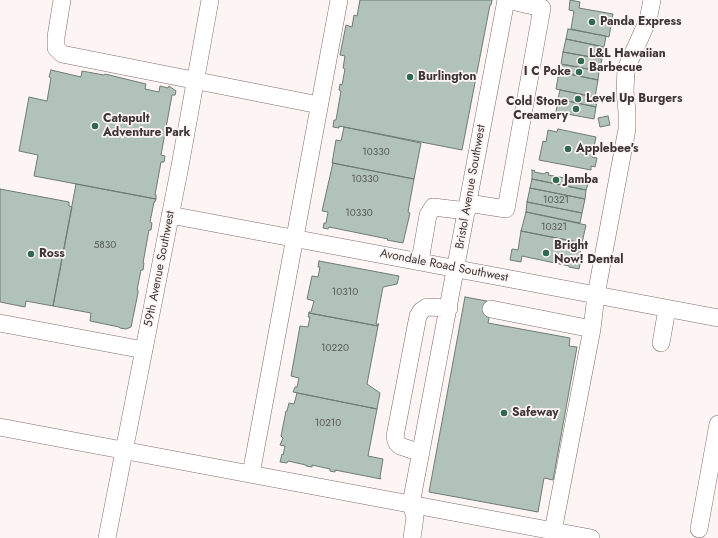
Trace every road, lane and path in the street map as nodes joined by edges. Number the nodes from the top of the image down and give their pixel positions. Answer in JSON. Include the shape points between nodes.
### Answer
{"nodes":[{"id":1,"x":62,"y":0,"type":"edge"},
{"id":2,"x":210,"y":0,"type":"edge"},
{"id":3,"x":339,"y":0,"type":"edge"},
{"id":4,"x":507,"y":0,"type":"edge"},
{"id":5,"x":652,"y":0,"type":"edge"},
{"id":6,"x":196,"y":80,"type":"junction"},
{"id":7,"x":319,"y":104,"type":"junction"},
{"id":8,"x":468,"y":207,"type":"junction"},
{"id":9,"x":170,"y":215,"type":"junction"},
{"id":10,"x":294,"y":238,"type":"junction"},
{"id":11,"x":420,"y":261,"type":"junction"},
{"id":12,"x":456,"y":268,"type":"junction"},
{"id":13,"x":596,"y":295,"type":"junction"},
{"id":14,"x":449,"y":308,"type":"junction"},
{"id":15,"x":491,"y":309,"type":"dead end"},
{"id":16,"x":667,"y":309,"type":"junction"},
{"id":17,"x":718,"y":318,"type":"edge"},
{"id":18,"x":0,"y":323,"type":"edge"},
{"id":19,"x":592,"y":329,"type":"junction"},
{"id":20,"x":661,"y":343,"type":"dead end"},
{"id":21,"x":144,"y":350,"type":"junction"},
{"id":22,"x":718,"y":424,"type":"edge"},
{"id":23,"x":0,"y":427,"type":"edge"},
{"id":24,"x":125,"y":450,"type":"junction"},
{"id":25,"x":421,"y":454,"type":"junction"},
{"id":26,"x":251,"y":474,"type":"junction"},
{"id":27,"x":411,"y":504,"type":"junction"},
{"id":28,"x":699,"y":529,"type":"dead end"},
{"id":29,"x":553,"y":531,"type":"junction"},
{"id":30,"x":107,"y":538,"type":"edge"},
{"id":31,"x":412,"y":538,"type":"edge"},
{"id":32,"x":591,"y":538,"type":"edge"}],
"edges":[{"from":1,"to":6,"type":"street","via":[[56,48],[62,54]]},
{"from":2,"to":6,"type":"street","name":"59th Avenue Southwest"},
{"from":3,"to":7,"type":"street"},
{"from":4,"to":8,"type":"street","name":"Bristol Avenue Southwest"},
{"from":4,"to":8,"type":"street","via":[[542,8],[506,209]]},
{"from":5,"to":13,"type":"street","via":[[648,20],[626,69],[627,129]]},
{"from":6,"to":7,"type":"street"},
{"from":6,"to":9,"type":"street","name":"59th Avenue Southwest"},
{"from":7,"to":10,"type":"street"},
{"from":8,"to":11,"type":"street","via":[[433,207],[428,215]]},
{"from":8,"to":12,"type":"street","name":"Bristol Avenue Southwest"},
{"from":9,"to":10,"type":"street","name":"Avondale Road Southwest"},
{"from":9,"to":21,"type":"street","name":"59th Avenue Southwest"},
{"from":10,"to":11,"type":"street","name":"Avondale Road Southwest"},
{"from":10,"to":26,"type":"street"},
{"from":11,"to":12,"type":"street","name":"Avondale Road Southwest"},
{"from":12,"to":13,"type":"street","name":"Avondale Road Southwest"},
{"from":12,"to":14,"type":"street","name":"Bristol Avenue Southwest"},
{"from":13,"to":16,"type":"street","name":"Avondale Road Southwest"},
{"from":13,"to":19,"type":"street"},
{"from":14,"to":25,"type":"street","name":"Bristol Avenue Southwest"},
{"from":14,"to":25,"type":"street","via":[[427,307],[418,316],[395,437],[400,446]]},
{"from":15,"to":19,"type":"street"},
{"from":16,"to":17,"type":"street","name":"Avondale Road Southwest"},
{"from":16,"to":20,"type":"street"},
{"from":18,"to":21,"type":"street"},
{"from":19,"to":29,"type":"street"},
{"from":21,"to":24,"type":"street","name":"59th Avenue Southwest"},
{"from":22,"to":28,"type":"street"},
{"from":23,"to":24,"type":"street"},
{"from":24,"to":26,"type":"street"},
{"from":24,"to":30,"type":"street","name":"59th Avenue Southwest"},
{"from":25,"to":27,"type":"street","name":"Bristol Avenue Southwest"},
{"from":26,"to":27,"type":"street"},
{"from":27,"to":29,"type":"street"},
{"from":27,"to":31,"type":"street","name":"Bristol Avenue Southwest","via":[[416,517]]},
{"from":29,"to":32,"type":"street"}]}
